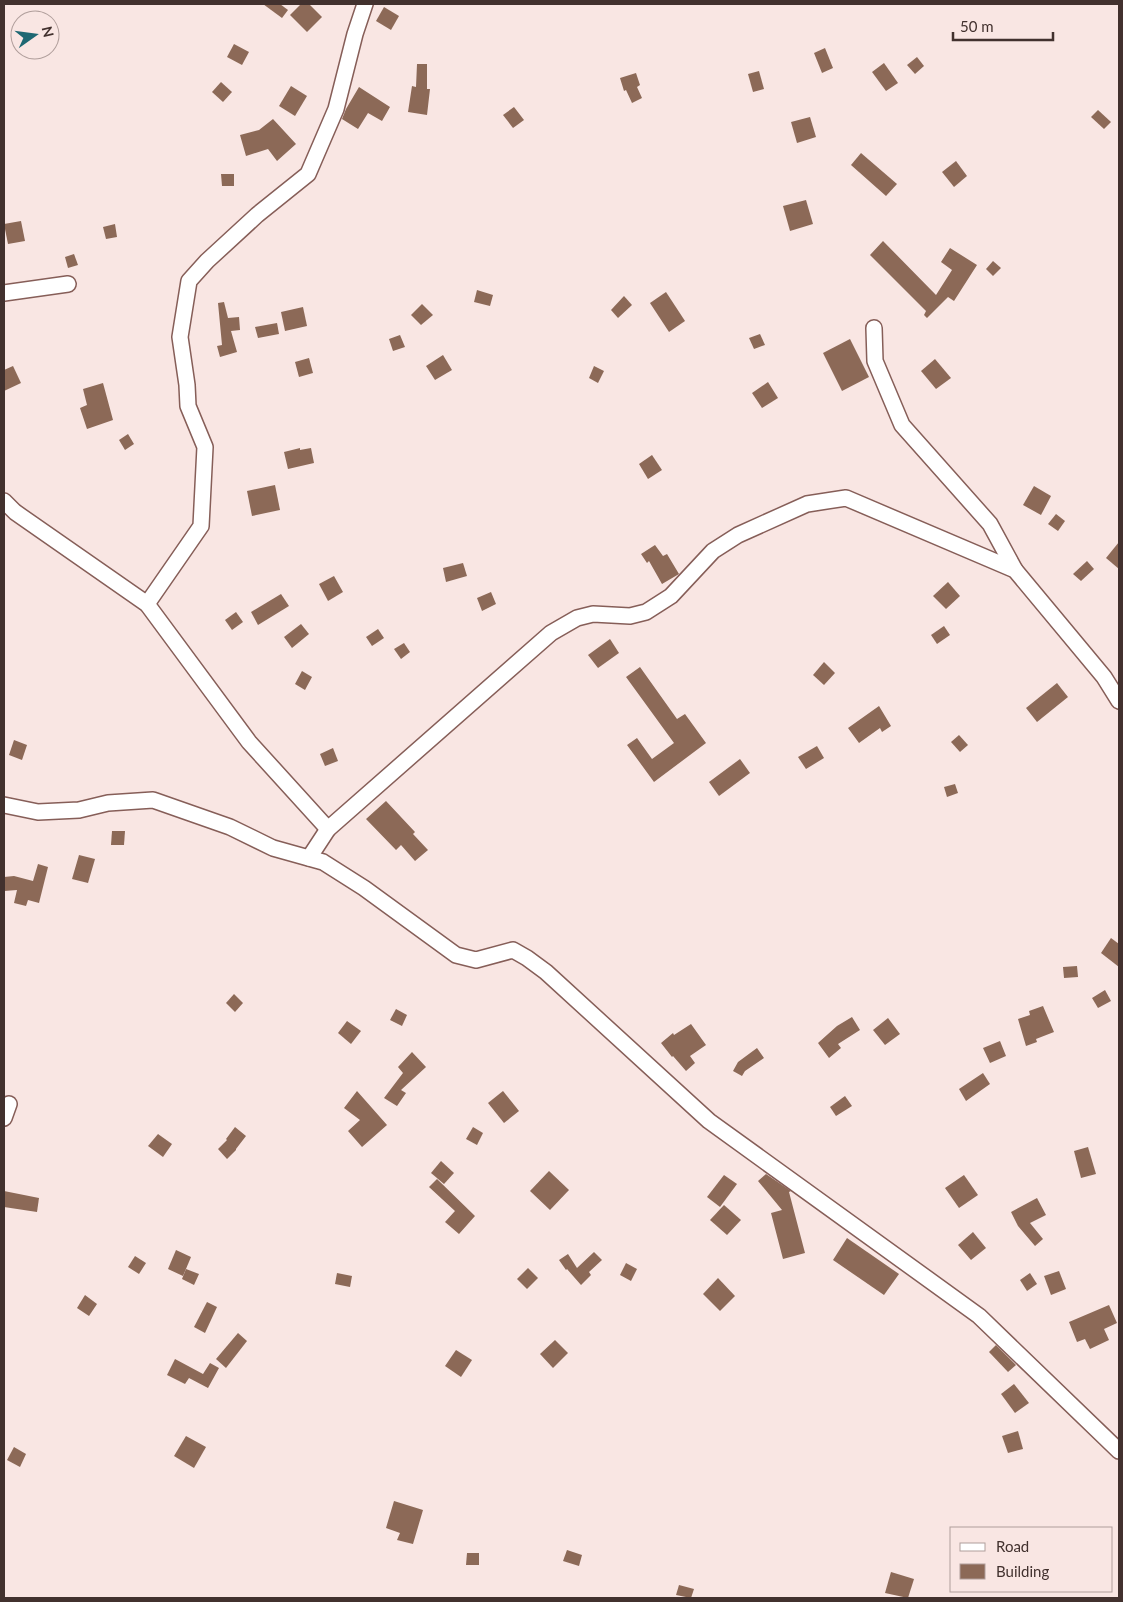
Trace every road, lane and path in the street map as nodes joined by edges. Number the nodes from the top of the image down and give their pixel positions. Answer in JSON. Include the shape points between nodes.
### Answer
{"nodes":[{"id":1,"x":365,"y":4,"type":"edge"},
{"id":2,"x":68,"y":284,"type":"dead end"},
{"id":3,"x":4,"y":293,"type":"edge"},
{"id":4,"x":874,"y":328,"type":"dead end"},
{"id":5,"x":4,"y":501,"type":"edge"},
{"id":6,"x":1016,"y":570,"type":"junction"},
{"id":7,"x":147,"y":604,"type":"junction"},
{"id":8,"x":1119,"y":701,"type":"edge"},
{"id":9,"x":4,"y":806,"type":"edge"},
{"id":10,"x":328,"y":829,"type":"junction"},
{"id":11,"x":309,"y":858,"type":"junction"},
{"id":12,"x":1119,"y":1451,"type":"edge"}],
"edges":[{"from":1,"to":7,"type":"street","via":[[336,109],[308,174],[257,215],[189,281],[180,337],[188,406],[205,447],[200,526]]},
{"from":2,"to":3,"type":"street"},
{"from":4,"to":6,"type":"street","via":[[875,360],[902,425],[990,524]]},
{"from":5,"to":7,"type":"street"},
{"from":6,"to":8,"type":"street","via":[[1076,641]]},
{"from":6,"to":10,"type":"street","via":[[846,498],[807,504],[738,535],[712,551],[671,596],[646,612],[630,616],[593,614],[576,618],[551,633]]},
{"from":7,"to":10,"type":"street","via":[[250,742]]},
{"from":9,"to":11,"type":"street","via":[[38,812],[152,800],[230,827],[273,848]]},
{"from":10,"to":11,"type":"street"},
{"from":11,"to":12,"type":"street","via":[[323,862],[364,888],[456,954],[476,960],[512,950],[527,958],[709,1121],[979,1316]]}]}
